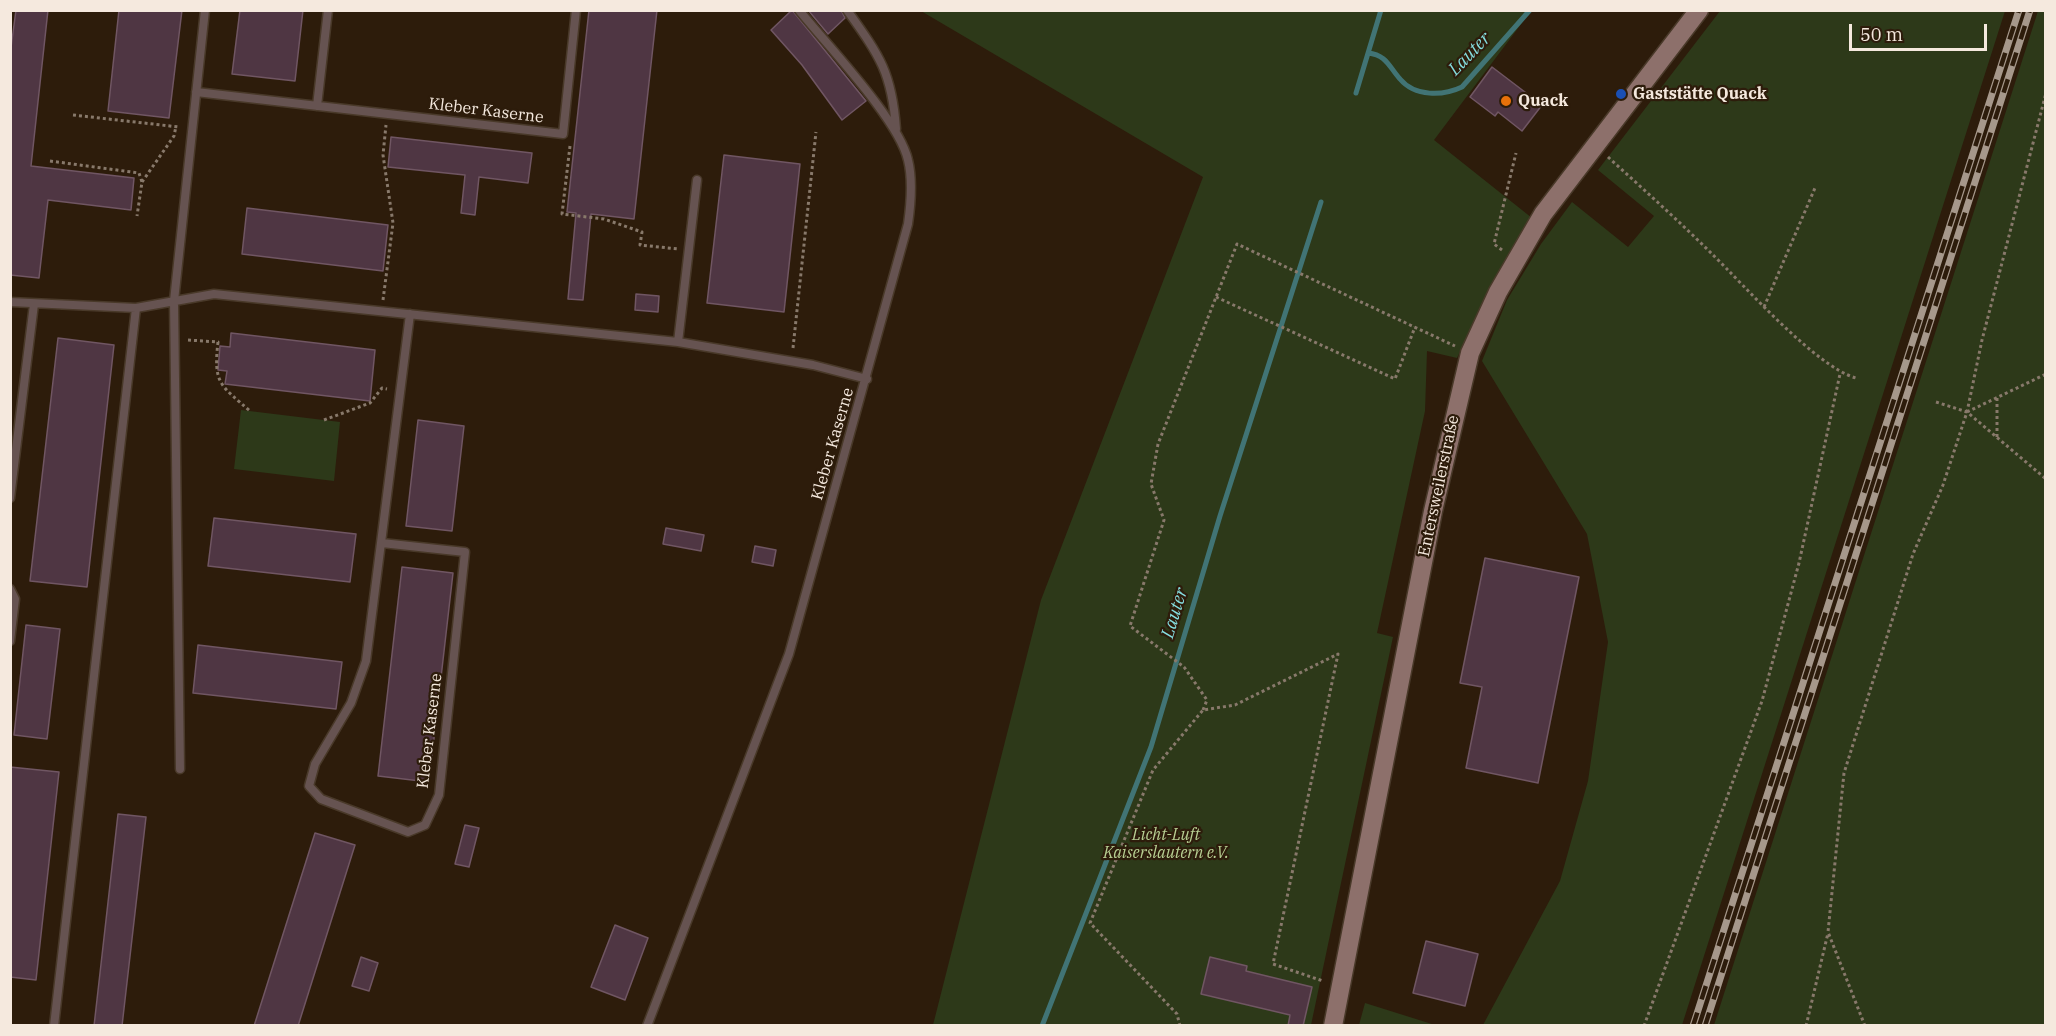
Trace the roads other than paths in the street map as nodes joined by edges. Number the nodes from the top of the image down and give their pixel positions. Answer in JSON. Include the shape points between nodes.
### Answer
{"nodes":[{"id":1,"x":205,"y":10,"type":"edge"},
{"id":2,"x":328,"y":10,"type":"edge"},
{"id":3,"x":576,"y":10,"type":"edge"},
{"id":4,"x":799,"y":10,"type":"edge"},
{"id":5,"x":847,"y":10,"type":"edge"},
{"id":6,"x":1699,"y":10,"type":"edge"},
{"id":7,"x":196,"y":92,"type":"junction"},
{"id":8,"x":317,"y":106,"type":"junction"},
{"id":9,"x":896,"y":129,"type":"junction"},
{"id":10,"x":697,"y":180,"type":"dead end"},
{"id":11,"x":174,"y":301,"type":"junction"},
{"id":12,"x":10,"y":302,"type":"edge"},
{"id":13,"x":34,"y":304,"type":"junction"},
{"id":14,"x":136,"y":308,"type":"junction"},
{"id":15,"x":410,"y":314,"type":"junction"},
{"id":16,"x":678,"y":342,"type":"junction"},
{"id":17,"x":867,"y":379,"type":"junction"},
{"id":18,"x":10,"y":498,"type":"edge"},
{"id":19,"x":382,"y":543,"type":"junction"},
{"id":20,"x":10,"y":589,"type":"edge"},
{"id":21,"x":10,"y":641,"type":"edge"},
{"id":22,"x":180,"y":770,"type":"dead end"},
{"id":23,"x":54,"y":1026,"type":"edge"},
{"id":24,"x":647,"y":1026,"type":"edge"},
{"id":25,"x":1333,"y":1026,"type":"edge"}],
"edges":[{"from":1,"to":7,"type":"lane"},
{"from":2,"to":8,"type":"lane"},
{"from":3,"to":8,"type":"lane","name":"Kleber Kaserne","via":[[563,134]]},
{"from":4,"to":9,"type":"lane"},
{"from":5,"to":9,"type":"lane","via":[[886,69],[894,96]]},
{"from":6,"to":25,"type":"main road","name":"Entersweilerstraße","via":[[1543,214],[1515,260],[1470,353],[1433,511]]},
{"from":7,"to":8,"type":"lane","name":"Kleber Kaserne"},
{"from":7,"to":11,"type":"lane"},
{"from":9,"to":17,"type":"lane","name":"Kleber Kaserne","via":[[908,159],[911,202],[902,251]]},
{"from":10,"to":16,"type":"lane"},
{"from":11,"to":14,"type":"lane","name":"Kleber Kaserne"},
{"from":11,"to":15,"type":"lane","name":"Kleber Kaserne","via":[[214,294]]},
{"from":11,"to":22,"type":"lane"},
{"from":12,"to":13,"type":"lane","name":"Kleber Kaserne"},
{"from":13,"to":14,"type":"lane","name":"Kleber Kaserne"},
{"from":13,"to":18,"type":"lane"},
{"from":14,"to":23,"type":"lane"},
{"from":15,"to":16,"type":"lane","name":"Kleber Kaserne"},
{"from":15,"to":19,"type":"lane","name":"Kleber Kaserne"},
{"from":16,"to":17,"type":"lane","name":"Kleber Kaserne","via":[[791,361]]},
{"from":17,"to":24,"type":"lane","name":"Kleber Kaserne","via":[[789,654]]},
{"from":19,"to":19,"type":"lane","name":"Kleber Kaserne","via":[[465,552],[439,795],[425,825],[408,832],[321,799],[309,786],[315,764],[351,703],[366,661]]},
{"from":20,"to":21,"type":"lane","via":[[15,599]]}]}
